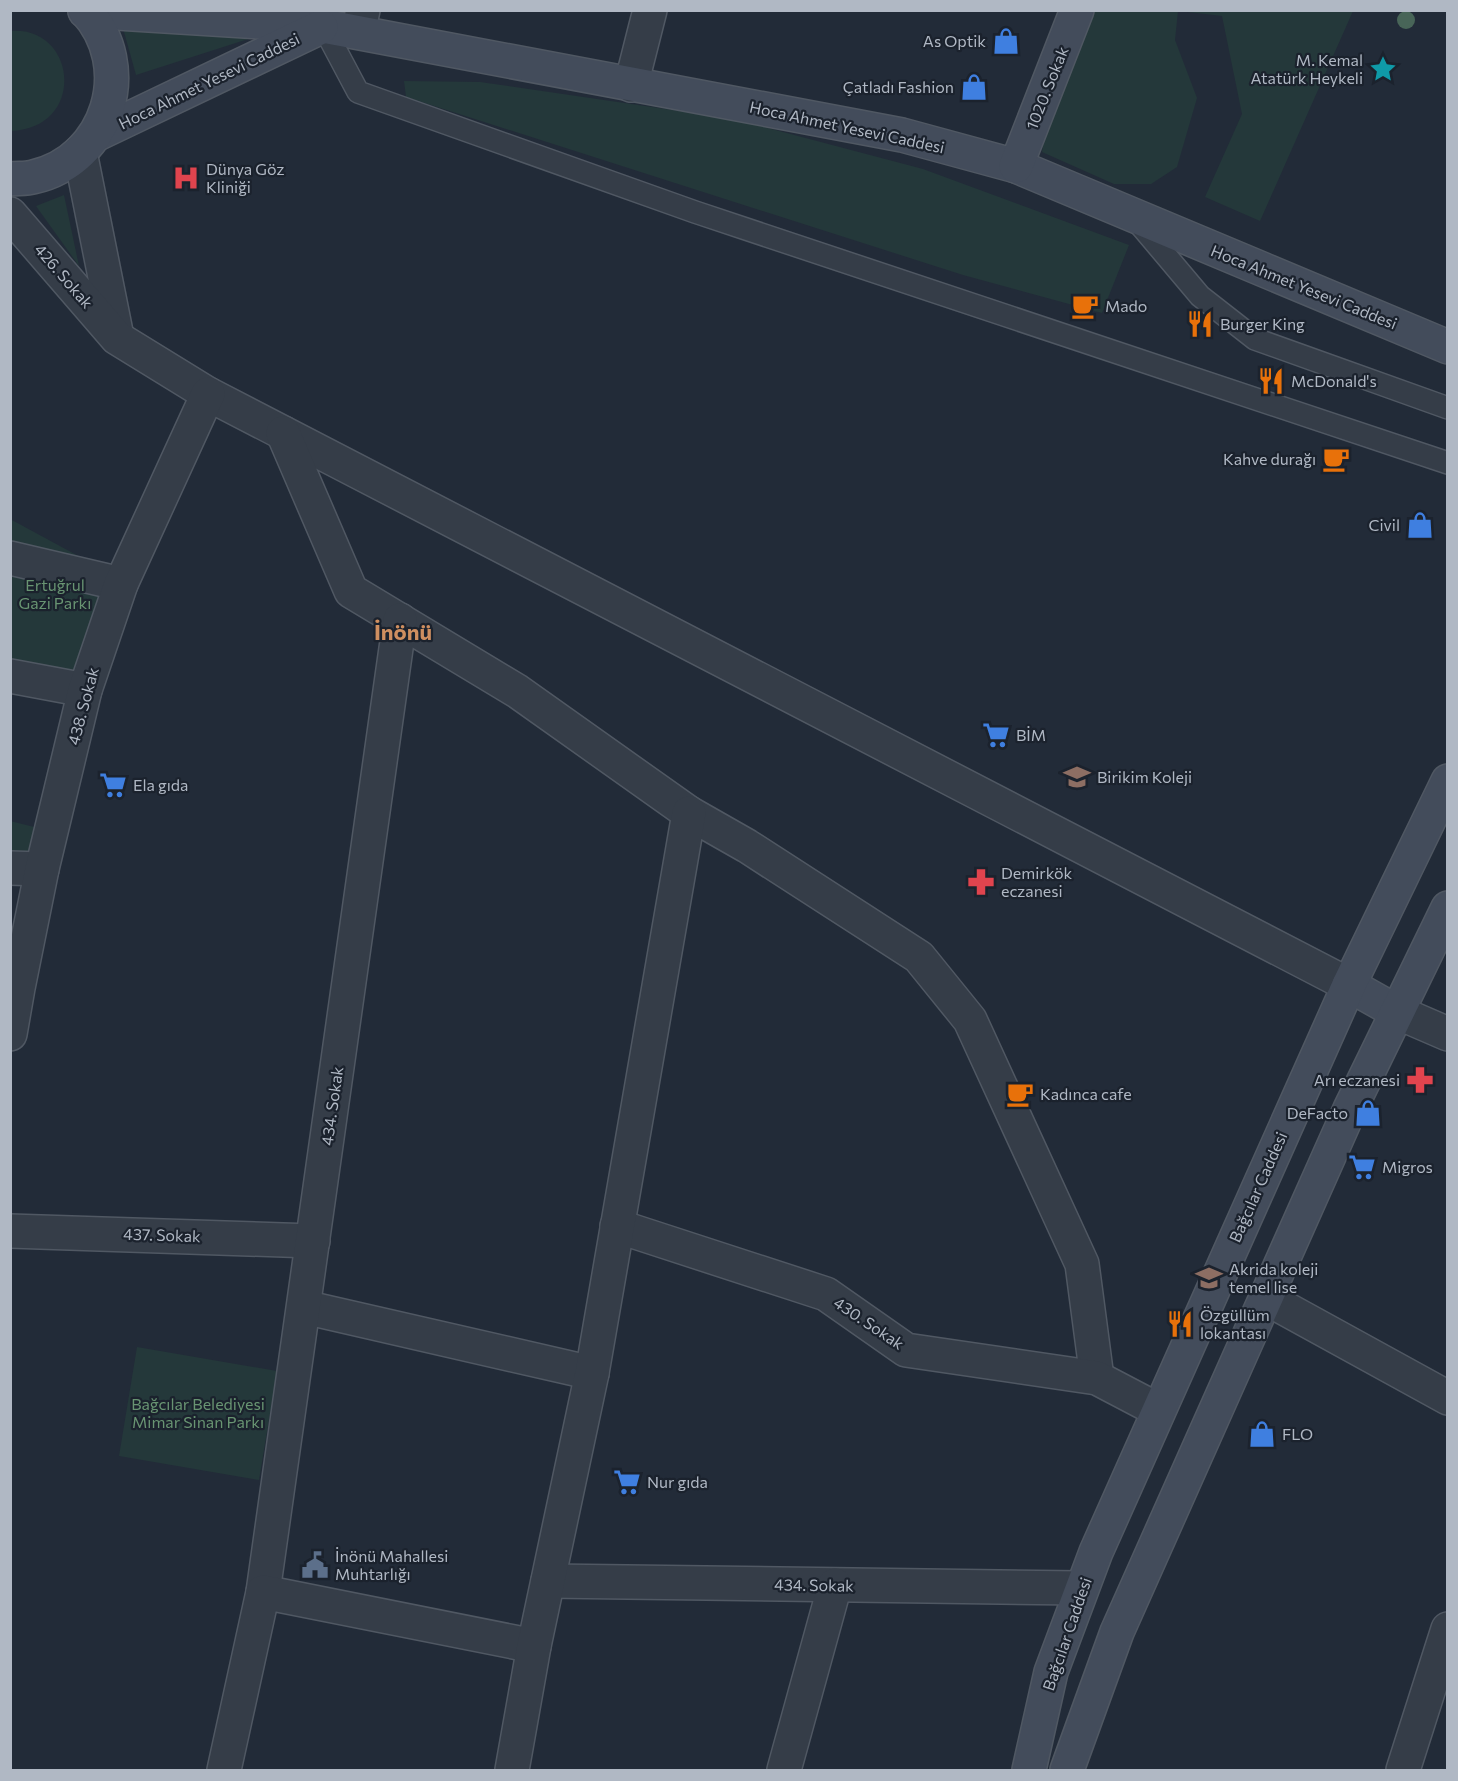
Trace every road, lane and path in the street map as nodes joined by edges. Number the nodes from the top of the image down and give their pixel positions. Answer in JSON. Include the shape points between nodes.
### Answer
{"nodes":[{"id":1,"x":650,"y":10,"type":"edge"},
{"id":2,"x":1077,"y":10,"type":"edge"},
{"id":3,"x":85,"y":11,"type":"edge"},
{"id":4,"x":360,"y":21,"type":"edge"},
{"id":5,"x":323,"y":26,"type":"junction"},
{"id":6,"x":631,"y":85,"type":"junction"},
{"id":7,"x":88,"y":144,"type":"junction"},
{"id":8,"x":1016,"y":166,"type":"junction"},
{"id":9,"x":10,"y":179,"type":"edge"},
{"id":10,"x":10,"y":214,"type":"edge"},
{"id":11,"x":1132,"y":215,"type":"junction"},
{"id":12,"x":117,"y":338,"type":"junction"},
{"id":13,"x":1448,"y":347,"type":"edge"},
{"id":14,"x":208,"y":394,"type":"junction"},
{"id":15,"x":1448,"y":408,"type":"edge"},
{"id":16,"x":283,"y":434,"type":"junction"},
{"id":17,"x":1448,"y":463,"type":"edge"},
{"id":18,"x":10,"y":558,"type":"edge"},
{"id":19,"x":121,"y":584,"type":"junction"},
{"id":20,"x":400,"y":620,"type":"junction"},
{"id":21,"x":10,"y":675,"type":"edge"},
{"id":22,"x":85,"y":690,"type":"junction"},
{"id":23,"x":1448,"y":781,"type":"edge"},
{"id":24,"x":688,"y":813,"type":"junction"},
{"id":25,"x":26,"y":868,"type":"edge"},
{"id":26,"x":1448,"y":908,"type":"edge"},
{"id":27,"x":1349,"y":985,"type":"junction"},
{"id":28,"x":14,"y":987,"type":"edge"},
{"id":29,"x":1397,"y":1012,"type":"junction"},
{"id":30,"x":10,"y":1034,"type":"edge"},
{"id":31,"x":1448,"y":1035,"type":"edge"},
{"id":32,"x":618,"y":1226,"type":"junction"},
{"id":33,"x":10,"y":1231,"type":"edge"},
{"id":34,"x":313,"y":1241,"type":"junction"},
{"id":35,"x":1266,"y":1298,"type":"junction"},
{"id":36,"x":304,"y":1307,"type":"junction"},
{"id":37,"x":592,"y":1373,"type":"junction"},
{"id":38,"x":1097,"y":1378,"type":"junction"},
{"id":39,"x":1448,"y":1398,"type":"edge"},
{"id":40,"x":1158,"y":1410,"type":"junction"},
{"id":41,"x":548,"y":1581,"type":"junction"},
{"id":42,"x":835,"y":1585,"type":"junction"},
{"id":43,"x":1081,"y":1588,"type":"junction"},
{"id":44,"x":263,"y":1592,"type":"junction"},
{"id":45,"x":1448,"y":1629,"type":"edge"},
{"id":46,"x":534,"y":1646,"type":"junction"},
{"id":47,"x":224,"y":1770,"type":"edge"},
{"id":48,"x":512,"y":1770,"type":"edge"},
{"id":49,"x":784,"y":1770,"type":"edge"},
{"id":50,"x":1029,"y":1770,"type":"edge"},
{"id":51,"x":1067,"y":1770,"type":"edge"},
{"id":52,"x":1403,"y":1770,"type":"edge"}],
"edges":[{"from":1,"to":6,"type":"street"},
{"from":2,"to":8,"type":"main road","name":"1020. Sokak"},
{"from":3,"to":5,"type":"main road","name":"Hoca Ahmet Yesevi Caddesi"},
{"from":3,"to":7,"type":"main road","via":[[95,22],[110,54],[112,88],[104,120]]},
{"from":4,"to":5,"type":"main road","name":"Hoca Ahmet Yesevi Caddesi"},
{"from":4,"to":6,"type":"main road","name":"Hoca Ahmet Yesevi Caddesi"},
{"from":5,"to":7,"type":"main road","name":"Hoca Ahmet Yesevi Caddesi"},
{"from":5,"to":17,"type":"lane","via":[[358,92],[695,212]]},
{"from":6,"to":8,"type":"main road","name":"Hoca Ahmet Yesevi Caddesi","via":[[902,135]]},
{"from":7,"to":9,"type":"main road","name":"Hoca Ahmet Yesevi Caddesi","via":[[62,166],[34,177]]},
{"from":7,"to":12,"type":"street"},
{"from":8,"to":11,"type":"main road","name":"Hoca Ahmet Yesevi Caddesi"},
{"from":10,"to":12,"type":"street","name":"426. Sokak"},
{"from":11,"to":13,"type":"main road","name":"Hoca Ahmet Yesevi Caddesi"},
{"from":11,"to":15,"type":"lane","via":[[1200,296],[1255,339]]},
{"from":12,"to":14,"type":"street","name":"426. Sokak"},
{"from":14,"to":16,"type":"street","name":"426. Sokak"},
{"from":14,"to":19,"type":"street","name":"438. Sokak"},
{"from":16,"to":20,"type":"street","via":[[351,591]]},
{"from":16,"to":27,"type":"street","name":"426. Sokak"},
{"from":18,"to":19,"type":"street"},
{"from":19,"to":22,"type":"street","name":"438. Sokak"},
{"from":20,"to":24,"type":"street","via":[[517,691]]},
{"from":20,"to":34,"type":"street","name":"434. Sokak"},
{"from":21,"to":22,"type":"street"},
{"from":22,"to":25,"type":"street","name":"438. Sokak"},
{"from":23,"to":27,"type":"main road","name":"Bağcılar Caddesi"},
{"from":24,"to":32,"type":"street"},
{"from":24,"to":38,"type":"street","via":[[747,846],[918,957],[970,1020],[1082,1264]]},
{"from":25,"to":28,"type":"street","name":"438. Sokak"},
{"from":26,"to":29,"type":"main road"},
{"from":27,"to":29,"type":"main road"},
{"from":27,"to":40,"type":"main road","name":"Bağcılar Caddesi"},
{"from":28,"to":30,"type":"street","name":"438. Sokak"},
{"from":29,"to":31,"type":"street"},
{"from":29,"to":35,"type":"main road"},
{"from":32,"to":37,"type":"street"},
{"from":32,"to":38,"type":"street","name":"430. Sokak","via":[[826,1294],[906,1350]]},
{"from":33,"to":34,"type":"street","name":"437. Sokak"},
{"from":34,"to":36,"type":"street","name":"434. Sokak"},
{"from":35,"to":39,"type":"street"},
{"from":35,"to":51,"type":"main road","via":[[1117,1632]]},
{"from":36,"to":37,"type":"street"},
{"from":36,"to":44,"type":"street","name":"434. Sokak"},
{"from":37,"to":41,"type":"street"},
{"from":38,"to":40,"type":"street","name":"430. Sokak"},
{"from":40,"to":43,"type":"main road","name":"Bağcılar Caddesi"},
{"from":41,"to":42,"type":"street","name":"434. Sokak"},
{"from":41,"to":46,"type":"street"},
{"from":42,"to":43,"type":"street","name":"434. Sokak"},
{"from":42,"to":49,"type":"street"},
{"from":43,"to":50,"type":"main road","name":"Bağcılar Caddesi","via":[[1051,1672]]},
{"from":44,"to":46,"type":"street"},
{"from":44,"to":47,"type":"street","name":"434. Sokak"},
{"from":45,"to":52,"type":"street"},
{"from":46,"to":48,"type":"street"}]}
